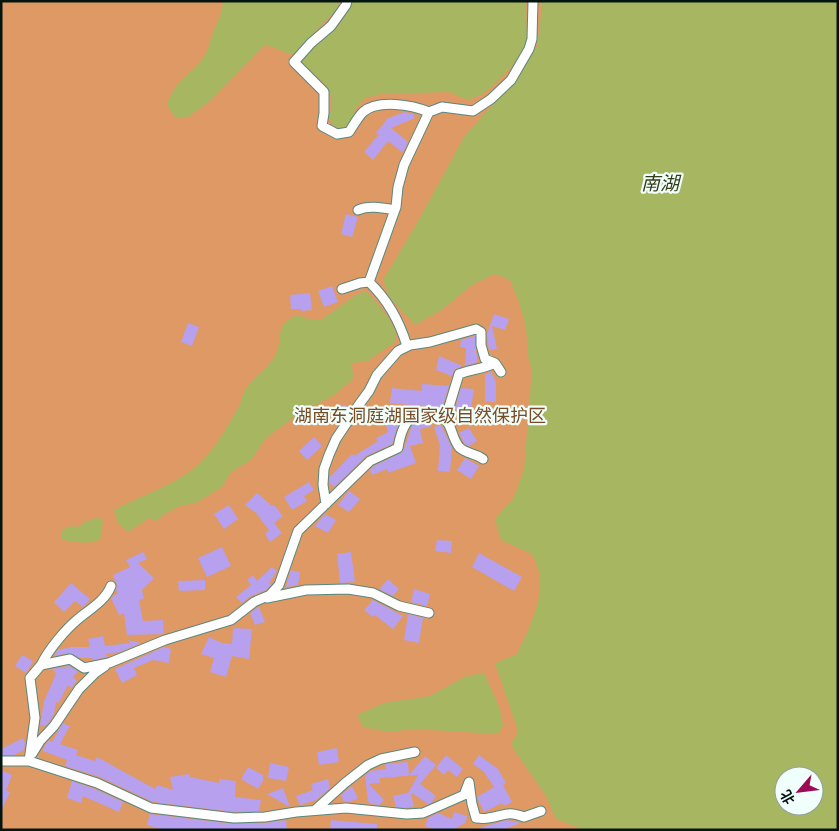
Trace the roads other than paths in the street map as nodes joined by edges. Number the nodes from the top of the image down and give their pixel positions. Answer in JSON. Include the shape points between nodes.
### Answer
{"nodes":[{"id":1,"x":346,"y":1,"type":"edge"},
{"id":2,"x":534,"y":1,"type":"edge"},
{"id":3,"x":429,"y":112,"type":"junction"},
{"id":4,"x":358,"y":210,"type":"dead end"},
{"id":5,"x":395,"y":210,"type":"junction"},
{"id":6,"x":369,"y":282,"type":"junction"},
{"id":7,"x":342,"y":289,"type":"dead end"},
{"id":8,"x":407,"y":346,"type":"junction"},
{"id":9,"x":495,"y":363,"type":"junction"},
{"id":10,"x":501,"y":372,"type":"dead end"},
{"id":11,"x":446,"y":420,"type":"junction"},
{"id":12,"x":483,"y":459,"type":"dead end"},
{"id":13,"x":326,"y":504,"type":"junction"},
{"id":14,"x":111,"y":586,"type":"dead end"},
{"id":15,"x":261,"y":599,"type":"junction"},
{"id":16,"x":429,"y":613,"type":"dead end"},
{"id":17,"x":109,"y":663,"type":"junction"},
{"id":18,"x":41,"y":665,"type":"junction"},
{"id":19,"x":415,"y":752,"type":"dead end"},
{"id":20,"x":29,"y":760,"type":"junction"},
{"id":21,"x":1,"y":761,"type":"edge"},
{"id":22,"x":315,"y":810,"type":"junction"},
{"id":23,"x":542,"y":811,"type":"dead end"}],
"edges":[{"from":1,"to":3,"type":"street","via":[[331,26],[294,62],[324,92],[322,126],[337,134],[349,132],[363,112],[375,106],[416,107]]},
{"from":2,"to":3,"type":"street","via":[[532,40],[511,80],[473,111],[442,108]]},
{"from":3,"to":5,"type":"street","via":[[404,164]]},
{"from":4,"to":5,"type":"street"},
{"from":5,"to":6,"type":"street"},
{"from":6,"to":7,"type":"street"},
{"from":6,"to":8,"type":"street","via":[[380,292]]},
{"from":8,"to":9,"type":"street","via":[[476,328],[481,332],[485,360]]},
{"from":8,"to":13,"type":"street","via":[[398,351],[377,375],[336,439],[324,469]]},
{"from":9,"to":10,"type":"street"},
{"from":9,"to":11,"type":"street","via":[[459,374]]},
{"from":11,"to":12,"type":"street","via":[[460,448]]},
{"from":11,"to":13,"type":"street","via":[[428,413],[412,416],[404,425],[398,448],[370,461]]},
{"from":13,"to":15,"type":"street","via":[[298,531],[279,586]]},
{"from":14,"to":18,"type":"street","via":[[92,610],[66,630]]},
{"from":15,"to":16,"type":"street","via":[[306,590],[348,589],[372,593],[399,606]]},
{"from":15,"to":17,"type":"street","via":[[231,620],[165,640]]},
{"from":17,"to":18,"type":"street","via":[[84,668],[70,659]]},
{"from":17,"to":20,"type":"street","via":[[79,689]]},
{"from":18,"to":20,"type":"street","via":[[30,678],[35,718]]},
{"from":19,"to":22,"type":"street","via":[[368,765]]},
{"from":20,"to":21,"type":"street"},
{"from":20,"to":22,"type":"street","via":[[98,783],[151,808],[234,818]]},
{"from":22,"to":23,"type":"street","via":[[346,808],[423,813],[464,795],[470,782],[476,818],[514,813],[524,817]]}]}
